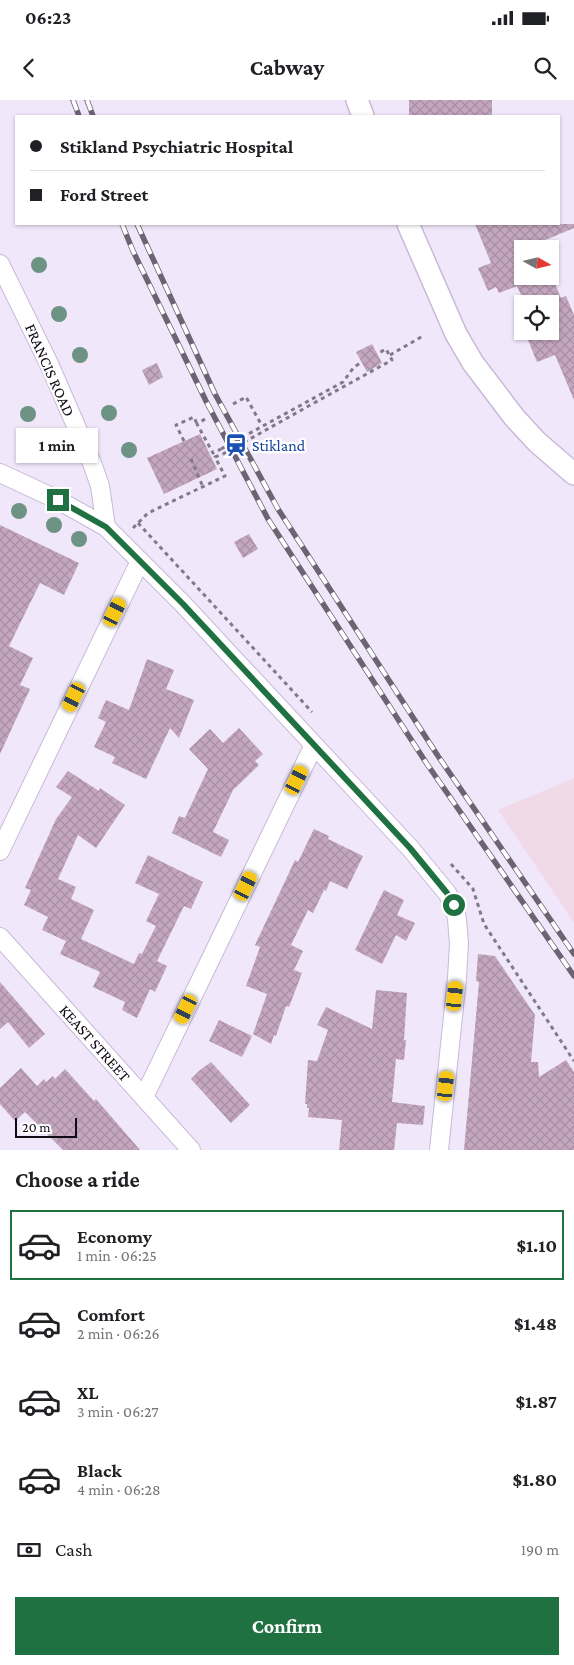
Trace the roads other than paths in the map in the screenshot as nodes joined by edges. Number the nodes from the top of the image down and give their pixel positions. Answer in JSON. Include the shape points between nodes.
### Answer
{"nodes":[{"id":1,"x":356,"y":100,"type":"edge"},
{"id":2,"x":363,"y":115,"type":"edge"},
{"id":3,"x":408,"y":225,"type":"edge"},
{"id":4,"x":0,"y":264,"type":"edge"},
{"id":5,"x":0,"y":473,"type":"edge"},
{"id":6,"x":574,"y":474,"type":"edge"},
{"id":7,"x":106,"y":527,"type":"junction"},
{"id":8,"x":140,"y":561,"type":"junction"},
{"id":9,"x":314,"y":745,"type":"junction"},
{"id":10,"x":0,"y":851,"type":"edge"},
{"id":11,"x":0,"y":937,"type":"edge"},
{"id":12,"x":144,"y":1097,"type":"junction"},
{"id":13,"x":191,"y":1150,"type":"edge"},
{"id":14,"x":439,"y":1150,"type":"edge"}],
"edges":[{"from":1,"to":2,"type":"street"},
{"from":3,"to":6,"type":"street","via":[[456,334],[473,363],[514,417]]},
{"from":4,"to":7,"type":"street","name":"FRANCIS ROAD","via":[[50,366],[92,463],[100,486]]},
{"from":5,"to":7,"type":"street"},
{"from":7,"to":8,"type":"street"},
{"from":8,"to":9,"type":"street"},
{"from":8,"to":10,"type":"street"},
{"from":9,"to":12,"type":"street"},
{"from":9,"to":14,"type":"street","via":[[416,855],[454,905],[459,944],[457,978]]},
{"from":11,"to":12,"type":"street","name":"KEAST STREET"},
{"from":12,"to":13,"type":"street","name":"KEAST STREET"}]}
